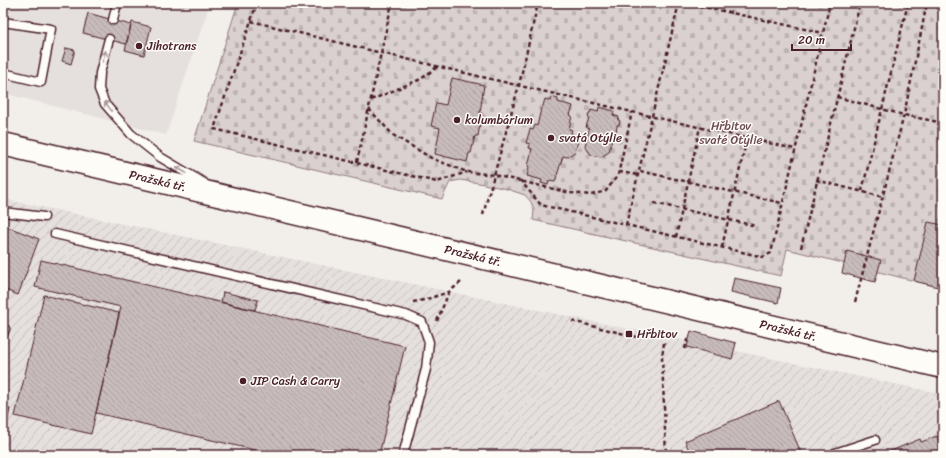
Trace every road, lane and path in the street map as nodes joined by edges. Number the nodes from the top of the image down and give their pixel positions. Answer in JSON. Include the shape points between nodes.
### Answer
{"nodes":[{"id":1,"x":116,"y":3,"type":"edge"},
{"id":2,"x":257,"y":3,"type":"edge"},
{"id":3,"x":392,"y":3,"type":"edge"},
{"id":4,"x":538,"y":3,"type":"edge"},
{"id":5,"x":679,"y":3,"type":"edge"},
{"id":6,"x":686,"y":3,"type":"edge"},
{"id":7,"x":830,"y":3,"type":"edge"},
{"id":8,"x":860,"y":3,"type":"edge"},
{"id":9,"x":908,"y":3,"type":"edge"},
{"id":10,"x":927,"y":3,"type":"edge"},
{"id":11,"x":113,"y":20,"type":"dead end"},
{"id":12,"x":251,"y":21,"type":"junction"},
{"id":13,"x":3,"y":22,"type":"edge"},
{"id":14,"x":823,"y":33,"type":"junction"},
{"id":15,"x":108,"y":39,"type":"dead end"},
{"id":16,"x":381,"y":54,"type":"junction"},
{"id":17,"x":437,"y":67,"type":"junction"},
{"id":18,"x":3,"y":73,"type":"edge"},
{"id":19,"x":519,"y":85,"type":"junction"},
{"id":20,"x":836,"y":97,"type":"junction"},
{"id":21,"x":371,"y":100,"type":"junction"},
{"id":22,"x":369,"y":109,"type":"junction"},
{"id":23,"x":882,"y":109,"type":"junction"},
{"id":24,"x":632,"y":112,"type":"junction"},
{"id":25,"x":904,"y":115,"type":"junction"},
{"id":26,"x":653,"y":117,"type":"junction"},
{"id":27,"x":943,"y":123,"type":"edge"},
{"id":28,"x":700,"y":127,"type":"junction"},
{"id":29,"x":747,"y":138,"type":"junction"},
{"id":30,"x":3,"y":144,"type":"edge"},
{"id":31,"x":796,"y":149,"type":"junction"},
{"id":32,"x":357,"y":162,"type":"junction"},
{"id":33,"x":640,"y":171,"type":"junction"},
{"id":34,"x":466,"y":172,"type":"junction"},
{"id":35,"x":619,"y":172,"type":"junction"},
{"id":36,"x":494,"y":175,"type":"junction"},
{"id":37,"x":639,"y":175,"type":"junction"},
{"id":38,"x":520,"y":180,"type":"junction"},
{"id":39,"x":816,"y":180,"type":"junction"},
{"id":40,"x":688,"y":182,"type":"junction"},
{"id":41,"x":862,"y":191,"type":"junction"},
{"id":42,"x":734,"y":193,"type":"junction"},
{"id":43,"x":227,"y":197,"type":"junction"},
{"id":44,"x":883,"y":197,"type":"junction"},
{"id":45,"x":654,"y":202,"type":"dead end"},
{"id":46,"x":782,"y":203,"type":"junction"},
{"id":47,"x":682,"y":209,"type":"junction"},
{"id":48,"x":3,"y":212,"type":"edge"},
{"id":49,"x":483,"y":215,"type":"dead end"},
{"id":50,"x":44,"y":217,"type":"dead end"},
{"id":51,"x":728,"y":220,"type":"junction"},
{"id":52,"x":626,"y":225,"type":"junction"},
{"id":53,"x":756,"y":226,"type":"dead end"},
{"id":54,"x":56,"y":234,"type":"dead end"},
{"id":55,"x":676,"y":237,"type":"junction"},
{"id":56,"x":722,"y":247,"type":"junction"},
{"id":57,"x":801,"y":248,"type":"dead end"},
{"id":58,"x":461,"y":282,"type":"dead end"},
{"id":59,"x":449,"y":292,"type":"junction"},
{"id":60,"x":855,"y":302,"type":"dead end"},
{"id":61,"x":392,"y":312,"type":"junction"},
{"id":62,"x":572,"y":320,"type":"dead end"},
{"id":63,"x":637,"y":336,"type":"dead end"},
{"id":64,"x":689,"y":340,"type":"dead end"},
{"id":65,"x":429,"y":342,"type":"junction"},
{"id":66,"x":664,"y":343,"type":"dead end"},
{"id":67,"x":685,"y":349,"type":"dead end"},
{"id":68,"x":943,"y":367,"type":"edge"},
{"id":69,"x":875,"y":440,"type":"dead end"},
{"id":70,"x":403,"y":455,"type":"edge"},
{"id":71,"x":666,"y":455,"type":"edge"},
{"id":72,"x":836,"y":455,"type":"edge"}],
"edges":[{"from":1,"to":11,"type":"lane"},
{"from":2,"to":12,"type":"path"},
{"from":3,"to":16,"type":"path"},
{"from":4,"to":19,"type":"path"},
{"from":5,"to":26,"type":"path"},
{"from":6,"to":14,"type":"path"},
{"from":7,"to":14,"type":"path"},
{"from":8,"to":20,"type":"path"},
{"from":9,"to":23,"type":"path"},
{"from":10,"to":25,"type":"path"},
{"from":12,"to":16,"type":"path"},
{"from":12,"to":32,"type":"path","via":[[214,129]]},
{"from":13,"to":18,"type":"lane","via":[[51,29],[41,82]]},
{"from":14,"to":31,"type":"path"},
{"from":43,"to":15,"type":"lane","one_way":true,"via":[[160,158],[131,134],[105,104],[99,89]]},
{"from":16,"to":17,"type":"path"},
{"from":16,"to":21,"type":"path"},
{"from":17,"to":19,"type":"path"},
{"from":17,"to":21,"type":"path","via":[[421,79]]},
{"from":19,"to":24,"type":"path"},
{"from":19,"to":36,"type":"path"},
{"from":20,"to":23,"type":"path"},
{"from":20,"to":39,"type":"path"},
{"from":21,"to":22,"type":"path"},
{"from":22,"to":32,"type":"path"},
{"from":22,"to":34,"type":"path","via":[[393,135],[433,159]]},
{"from":23,"to":25,"type":"path"},
{"from":23,"to":41,"type":"path"},
{"from":24,"to":26,"type":"path"},
{"from":24,"to":35,"type":"path"},
{"from":25,"to":27,"type":"path"},
{"from":25,"to":44,"type":"path"},
{"from":26,"to":28,"type":"path"},
{"from":26,"to":33,"type":"path"},
{"from":28,"to":29,"type":"path"},
{"from":28,"to":40,"type":"path"},
{"from":29,"to":31,"type":"path"},
{"from":29,"to":42,"type":"path"},
{"from":30,"to":43,"type":"main road","name":"Pražská tř."},
{"from":31,"to":46,"type":"path"},
{"from":32,"to":34,"type":"path","via":[[437,182]]},
{"from":33,"to":37,"type":"path"},
{"from":33,"to":40,"type":"path"},
{"from":34,"to":36,"type":"path"},
{"from":35,"to":37,"type":"path"},
{"from":35,"to":38,"type":"path","via":[[606,191],[591,195],[571,193]]},
{"from":36,"to":38,"type":"path"},
{"from":36,"to":49,"type":"path"},
{"from":37,"to":52,"type":"path"},
{"from":38,"to":52,"type":"path","via":[[541,205]]},
{"from":39,"to":41,"type":"path"},
{"from":39,"to":57,"type":"path"},
{"from":40,"to":42,"type":"path"},
{"from":40,"to":47,"type":"path"},
{"from":41,"to":44,"type":"path"},
{"from":42,"to":46,"type":"path"},
{"from":42,"to":51,"type":"path"},
{"from":43,"to":68,"type":"main road","name":"Pražská tř."},
{"from":44,"to":60,"type":"path"},
{"from":45,"to":47,"type":"path"},
{"from":46,"to":56,"type":"path","via":[[771,253],[763,256]]},
{"from":47,"to":51,"type":"path"},
{"from":47,"to":55,"type":"path"},
{"from":48,"to":50,"type":"lane"},
{"from":51,"to":53,"type":"path"},
{"from":51,"to":56,"type":"path"},
{"from":52,"to":55,"type":"path"},
{"from":54,"to":61,"type":"lane"},
{"from":55,"to":56,"type":"path"},
{"from":58,"to":59,"type":"path"},
{"from":59,"to":61,"type":"path","via":[[400,305]]},
{"from":59,"to":65,"type":"path"},
{"from":61,"to":65,"type":"lane","via":[[422,322]]},
{"from":62,"to":63,"type":"path"},
{"from":64,"to":67,"type":"path"},
{"from":65,"to":70,"type":"lane","via":[[426,369]]},
{"from":66,"to":71,"type":"path","via":[[662,357]]},
{"from":69,"to":72,"type":"lane","via":[[835,453]]}]}
